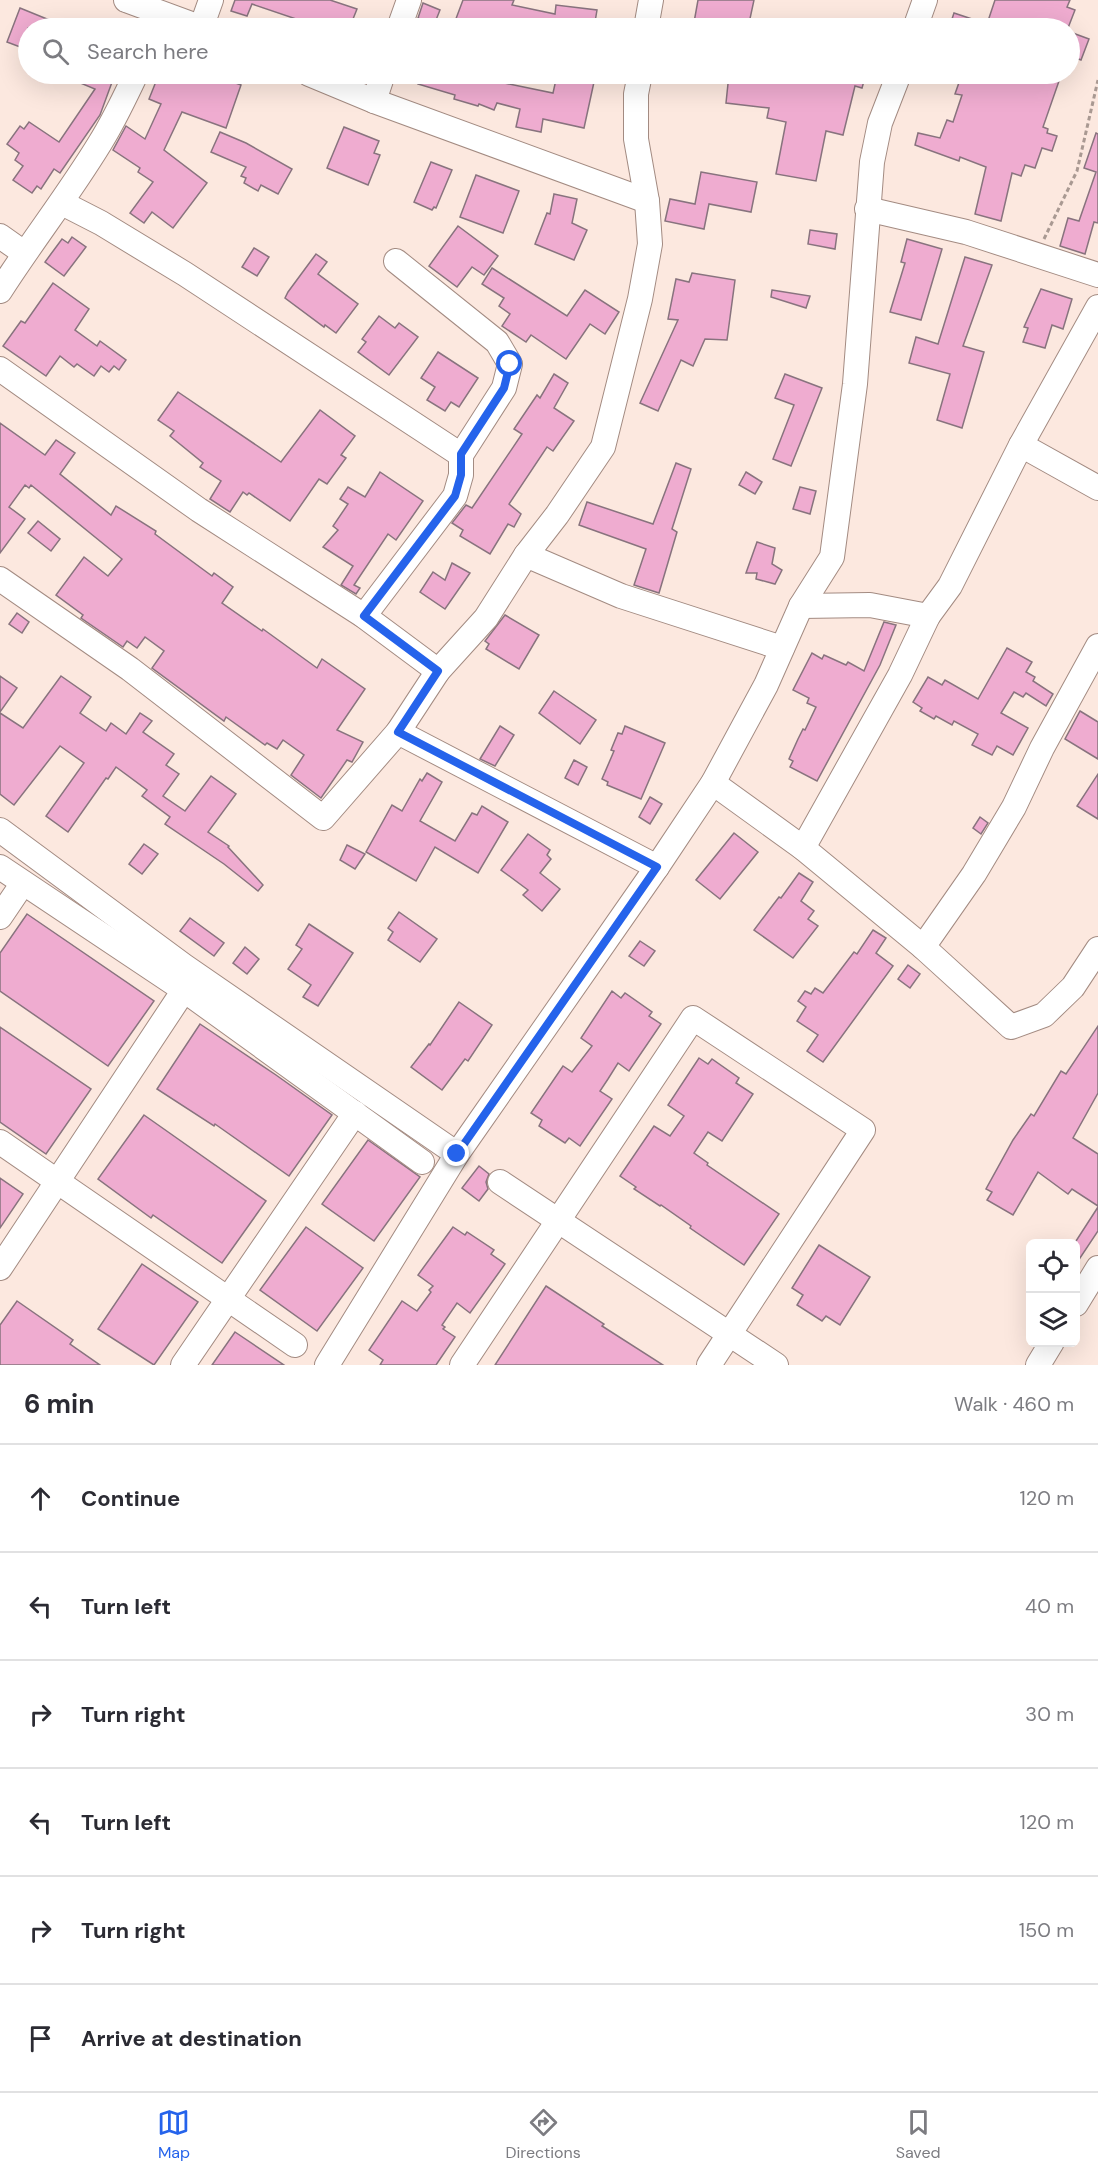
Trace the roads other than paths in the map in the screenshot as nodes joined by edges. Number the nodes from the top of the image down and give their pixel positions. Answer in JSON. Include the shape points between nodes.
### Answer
{"nodes":[{"id":1,"x":126,"y":0,"type":"edge"},
{"id":2,"x":211,"y":0,"type":"edge"},
{"id":3,"x":409,"y":0,"type":"edge"},
{"id":4,"x":651,"y":0,"type":"edge"},
{"id":5,"x":925,"y":0,"type":"edge"},
{"id":6,"x":156,"y":18,"type":"edge"},
{"id":7,"x":205,"y":18,"type":"edge"},
{"id":8,"x":403,"y":18,"type":"edge"},
{"id":9,"x":648,"y":18,"type":"edge"},
{"id":10,"x":919,"y":18,"type":"edge"},
{"id":11,"x":131,"y":84,"type":"edge"},
{"id":12,"x":333,"y":84,"type":"edge"},
{"id":13,"x":380,"y":84,"type":"edge"},
{"id":14,"x":638,"y":84,"type":"edge"},
{"id":15,"x":895,"y":84,"type":"edge"},
{"id":16,"x":374,"y":101,"type":"junction"},
{"id":17,"x":647,"y":201,"type":"junction"},
{"id":18,"x":62,"y":203,"type":"junction"},
{"id":19,"x":867,"y":209,"type":"junction"},
{"id":20,"x":0,"y":236,"type":"edge"},
{"id":21,"x":24,"y":253,"type":"junction"},
{"id":22,"x":396,"y":261,"type":"dead end"},
{"id":23,"x":1098,"y":275,"type":"edge"},
{"id":24,"x":0,"y":291,"type":"edge"},
{"id":25,"x":1098,"y":307,"type":"edge"},
{"id":26,"x":0,"y":369,"type":"edge"},
{"id":27,"x":1022,"y":445,"type":"junction"},
{"id":28,"x":461,"y":454,"type":"junction"},
{"id":29,"x":1098,"y":488,"type":"edge"},
{"id":30,"x":526,"y":555,"type":"junction"},
{"id":31,"x":0,"y":579,"type":"edge"},
{"id":32,"x":801,"y":606,"type":"junction"},
{"id":33,"x":364,"y":616,"type":"junction"},
{"id":34,"x":928,"y":616,"type":"junction"},
{"id":35,"x":1098,"y":646,"type":"edge"},
{"id":36,"x":782,"y":648,"type":"junction"},
{"id":37,"x":438,"y":671,"type":"junction"},
{"id":38,"x":398,"y":732,"type":"junction"},
{"id":39,"x":712,"y":783,"type":"junction"},
{"id":40,"x":0,"y":830,"type":"edge"},
{"id":41,"x":803,"y":848,"type":"junction"},
{"id":42,"x":0,"y":867,"type":"edge"},
{"id":43,"x":657,"y":867,"type":"junction"},
{"id":44,"x":23,"y":883,"type":"junction"},
{"id":45,"x":0,"y":917,"type":"edge"},
{"id":46,"x":923,"y":947,"type":"junction"},
{"id":47,"x":1098,"y":950,"type":"edge"},
{"id":48,"x":184,"y":990,"type":"junction"},
{"id":49,"x":355,"y":1113,"type":"junction"},
{"id":50,"x":0,"y":1142,"type":"edge"},
{"id":51,"x":457,"y":1154,"type":"junction"},
{"id":52,"x":422,"y":1162,"type":"dead end"},
{"id":53,"x":59,"y":1182,"type":"junction"},
{"id":54,"x":500,"y":1182,"type":"dead end"},
{"id":55,"x":558,"y":1221,"type":"junction"},
{"id":56,"x":0,"y":1268,"type":"edge"},
{"id":57,"x":1098,"y":1268,"type":"edge"},
{"id":58,"x":1080,"y":1297,"type":"edge"},
{"id":59,"x":227,"y":1299,"type":"junction"},
{"id":60,"x":730,"y":1333,"type":"junction"},
{"id":61,"x":295,"y":1345,"type":"dead end"},
{"id":62,"x":1049,"y":1347,"type":"edge"},
{"id":63,"x":183,"y":1365,"type":"edge"},
{"id":64,"x":327,"y":1365,"type":"edge"},
{"id":65,"x":462,"y":1365,"type":"edge"},
{"id":66,"x":709,"y":1365,"type":"edge"},
{"id":67,"x":776,"y":1365,"type":"edge"},
{"id":68,"x":1038,"y":1365,"type":"edge"}],
"edges":[{"from":1,"to":6,"type":"street"},
{"from":2,"to":7,"type":"street"},
{"from":3,"to":8,"type":"street"},
{"from":4,"to":9,"type":"street"},
{"from":5,"to":10,"type":"street"},
{"from":11,"to":18,"type":"street","via":[[102,141]]},
{"from":12,"to":16,"type":"street"},
{"from":13,"to":16,"type":"street"},
{"from":14,"to":17,"type":"street","via":[[636,139]]},
{"from":15,"to":19,"type":"street","via":[[880,123]]},
{"from":16,"to":17,"type":"street"},
{"from":17,"to":30,"type":"street","via":[[650,244],[603,447]]},
{"from":18,"to":21,"type":"street"},
{"from":18,"to":28,"type":"street","via":[[185,274]]},
{"from":19,"to":23,"type":"street","via":[[966,232]]},
{"from":19,"to":32,"type":"street","via":[[855,384],[832,557]]},
{"from":20,"to":21,"type":"street"},
{"from":21,"to":24,"type":"street"},
{"from":22,"to":28,"type":"street","via":[[496,342],[510,364],[504,388]]},
{"from":25,"to":27,"type":"street"},
{"from":26,"to":33,"type":"street","via":[[199,510]]},
{"from":27,"to":29,"type":"street"},
{"from":27,"to":34,"type":"street","via":[[950,586]]},
{"from":28,"to":33,"type":"street","via":[[455,496]]},
{"from":30,"to":36,"type":"street","via":[[621,596]]},
{"from":30,"to":37,"type":"street","via":[[486,618]]},
{"from":31,"to":38,"type":"street","via":[[130,669],[323,818]]},
{"from":32,"to":34,"type":"street","via":[[870,605]]},
{"from":32,"to":36,"type":"street"},
{"from":33,"to":37,"type":"street"},
{"from":34,"to":41,"type":"street","via":[[900,675]]},
{"from":35,"to":46,"type":"street","via":[[1014,807]]},
{"from":36,"to":39,"type":"street"},
{"from":37,"to":38,"type":"street"},
{"from":38,"to":43,"type":"street"},
{"from":39,"to":41,"type":"street"},
{"from":39,"to":43,"type":"street"},
{"from":40,"to":51,"type":"street","via":[[184,966]]},
{"from":41,"to":46,"type":"street"},
{"from":42,"to":44,"type":"street"},
{"from":43,"to":51,"type":"street"},
{"from":44,"to":45,"type":"street"},
{"from":44,"to":48,"type":"street"},
{"from":46,"to":47,"type":"street","via":[[1011,1027],[1044,1015],[1073,987]]},
{"from":48,"to":49,"type":"street"},
{"from":48,"to":53,"type":"street"},
{"from":49,"to":52,"type":"street"},
{"from":49,"to":59,"type":"street"},
{"from":50,"to":53,"type":"street"},
{"from":51,"to":64,"type":"street"},
{"from":53,"to":56,"type":"street"},
{"from":53,"to":59,"type":"street"},
{"from":54,"to":55,"type":"street"},
{"from":55,"to":60,"type":"street"},
{"from":55,"to":60,"type":"street","via":[[693,1018],[863,1130]]},
{"from":55,"to":65,"type":"street"},
{"from":57,"to":58,"type":"street"},
{"from":59,"to":61,"type":"street"},
{"from":59,"to":63,"type":"street"},
{"from":60,"to":66,"type":"street"},
{"from":60,"to":67,"type":"street"},
{"from":62,"to":68,"type":"street"}]}
